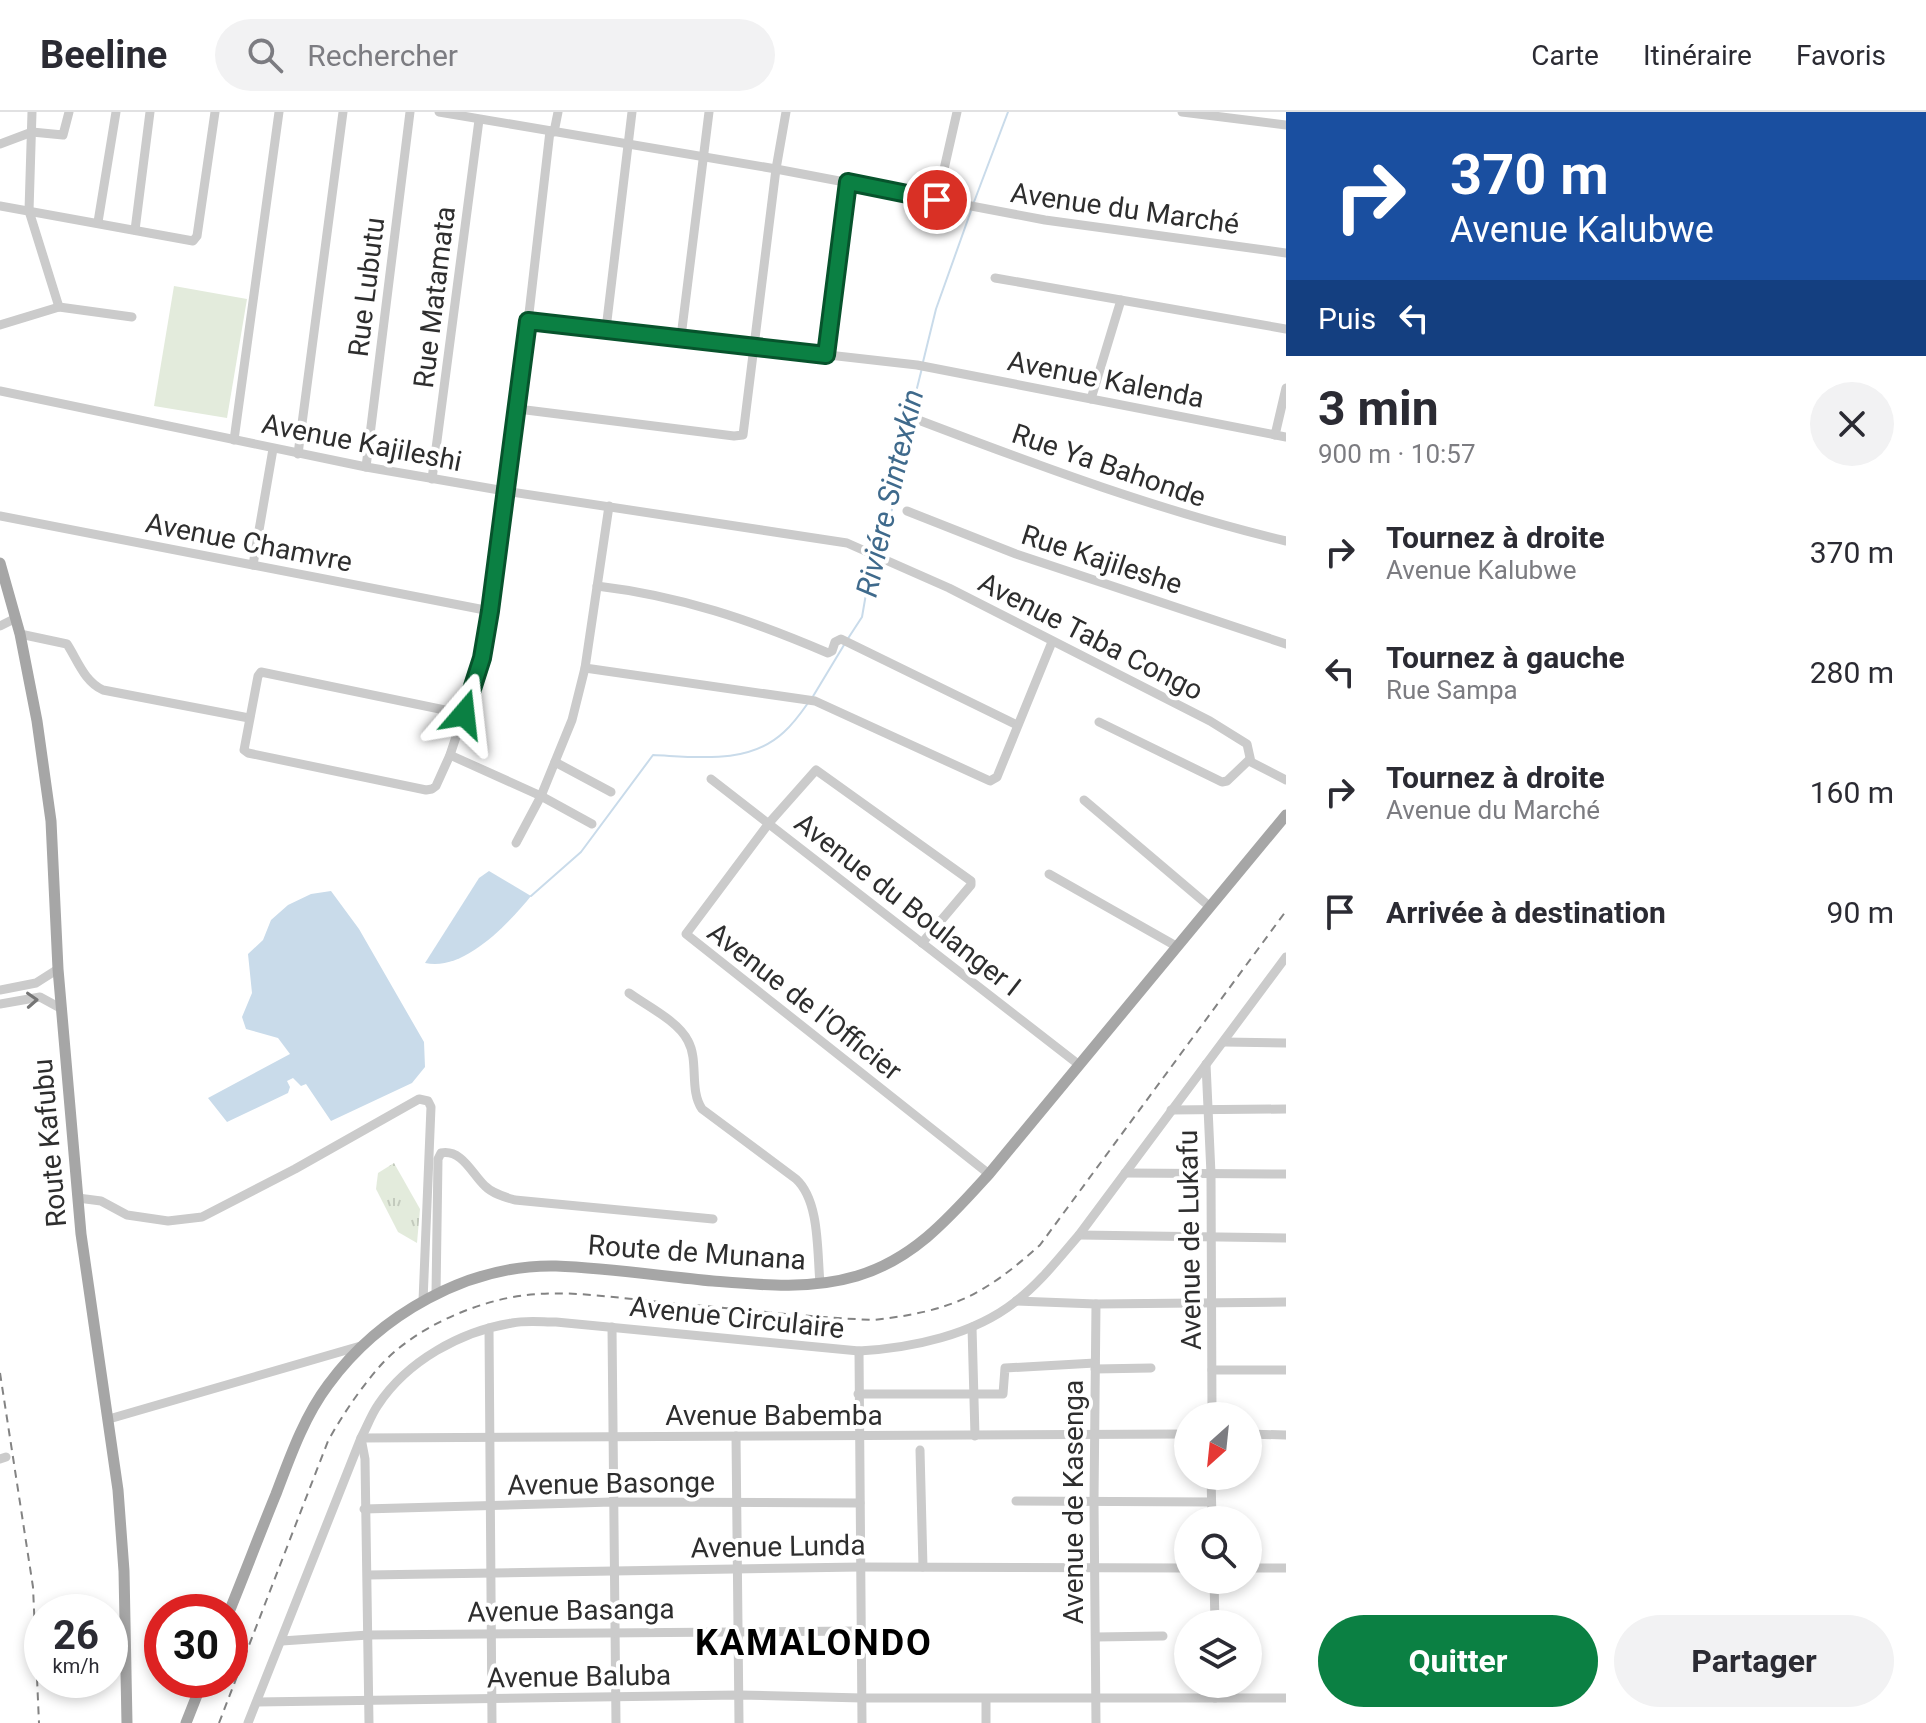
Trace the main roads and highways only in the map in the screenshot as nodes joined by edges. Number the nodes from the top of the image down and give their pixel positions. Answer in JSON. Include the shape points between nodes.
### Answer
{"nodes":[{"id":1,"x":0,"y":563,"type":"edge"},
{"id":2,"x":1286,"y":815,"type":"edge"},
{"id":3,"x":236,"y":1594,"type":"edge"},
{"id":4,"x":196,"y":1698,"type":"edge"},
{"id":5,"x":127,"y":1723,"type":"edge"},
{"id":6,"x":186,"y":1723,"type":"edge"}],
"edges":[{"from":1,"to":5,"type":"main road","name":"Route Kafubu","via":[[20,634],[51,821],[81,1234],[109,1419],[124,1571]]},
{"from":2,"to":3,"type":"main road","name":"Route de Munana","via":[[989,1174],[907,1253],[859,1276],[795,1286],[554,1266],[513,1270],[436,1294],[393,1320],[328,1385],[305,1425]]},
{"from":4,"to":6,"type":"main road"}]}
